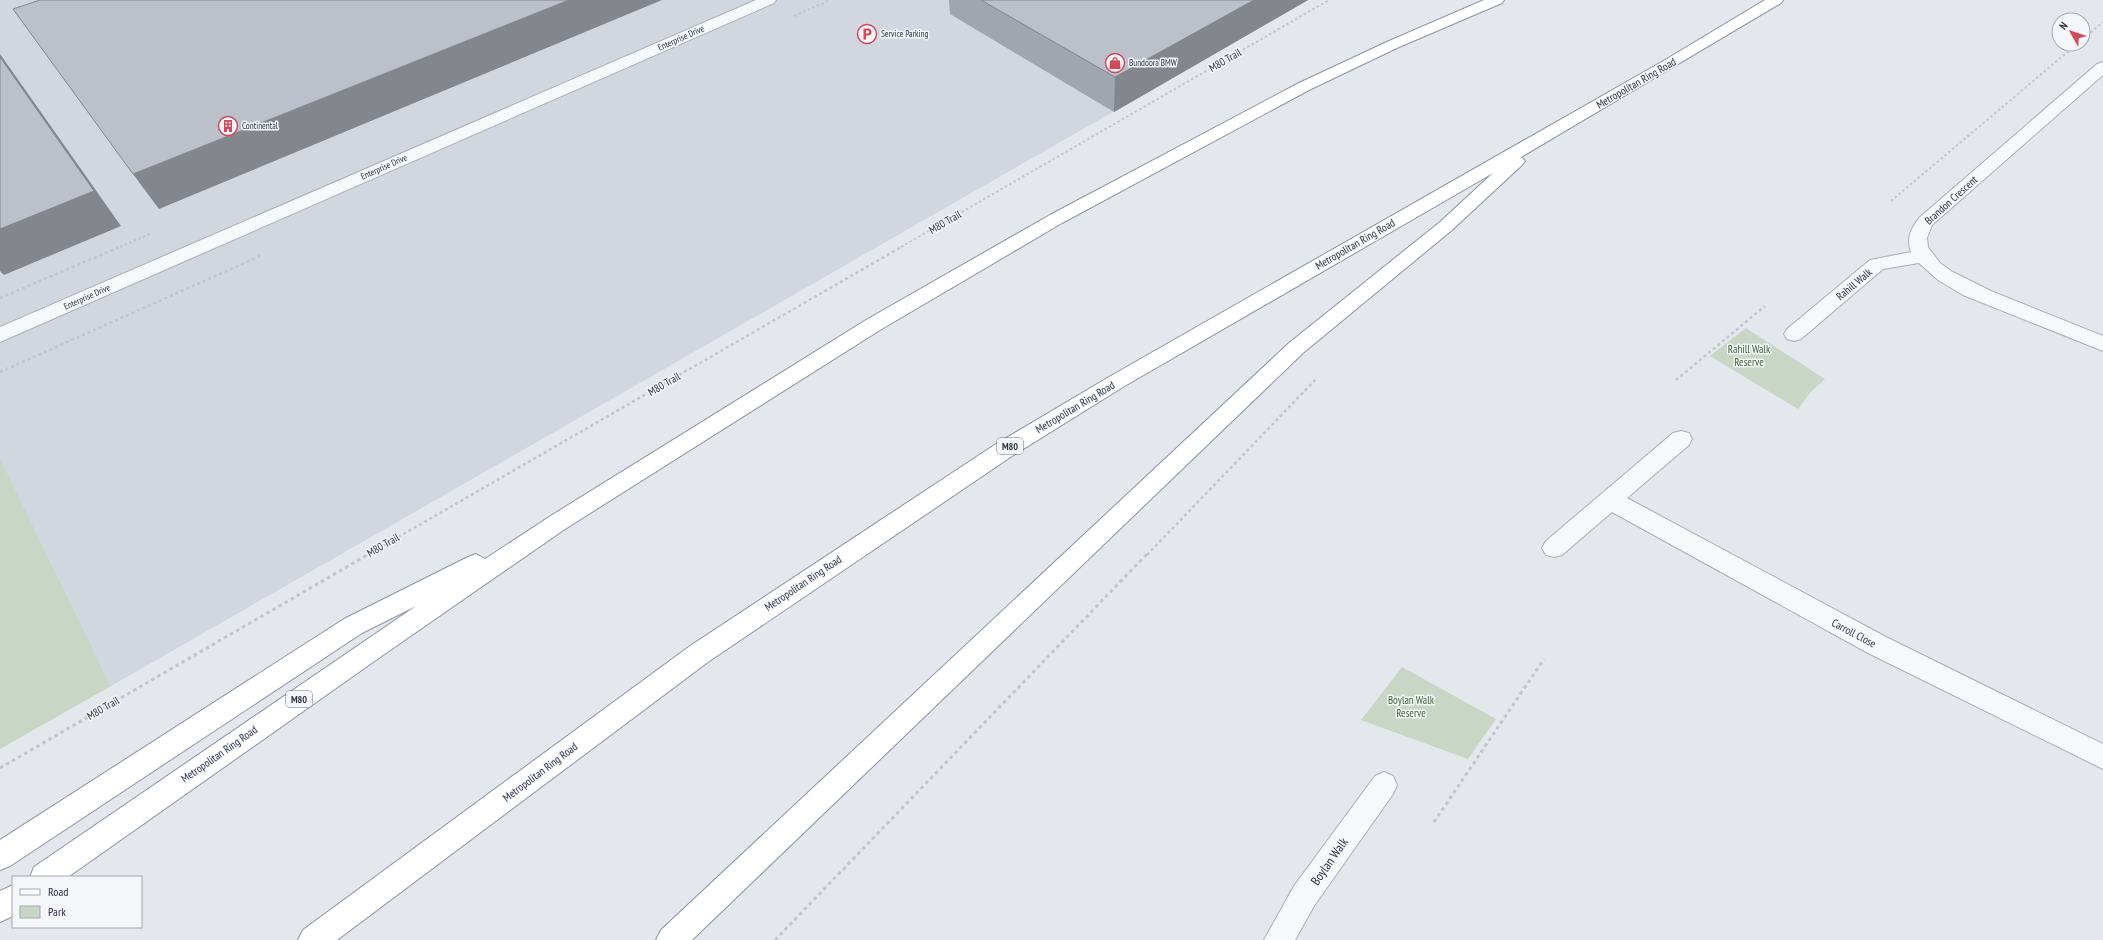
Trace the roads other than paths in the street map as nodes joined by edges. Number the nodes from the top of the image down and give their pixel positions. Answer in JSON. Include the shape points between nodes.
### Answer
{"nodes":[{"id":1,"x":769,"y":0,"type":"edge"},
{"id":2,"x":1497,"y":0,"type":"edge"},
{"id":3,"x":1776,"y":0,"type":"edge"},
{"id":4,"x":2103,"y":67,"type":"edge"},
{"id":5,"x":1547,"y":134,"type":"junction"},
{"id":6,"x":1923,"y":256,"type":"junction"},
{"id":7,"x":1794,"y":334,"type":"dead end"},
{"id":8,"x":0,"y":335,"type":"edge"},
{"id":9,"x":2103,"y":344,"type":"edge"},
{"id":10,"x":1681,"y":439,"type":"dead end"},
{"id":11,"x":1610,"y":500,"type":"junction"},
{"id":12,"x":557,"y":523,"type":"junction"},
{"id":13,"x":1554,"y":548,"type":"dead end"},
{"id":14,"x":2103,"y":758,"type":"edge"},
{"id":15,"x":1384,"y":785,"type":"dead end"},
{"id":16,"x":0,"y":856,"type":"edge"},
{"id":17,"x":45,"y":876,"type":"edge"},
{"id":18,"x":12,"y":900,"type":"edge"},
{"id":19,"x":0,"y":908,"type":"edge"},
{"id":20,"x":313,"y":940,"type":"edge"},
{"id":21,"x":671,"y":940,"type":"edge"},
{"id":22,"x":1279,"y":940,"type":"edge"}],
"edges":[{"from":1,"to":8,"type":"street","name":"Enterprise Drive"},
{"from":2,"to":12,"type":"highway","name":"Metropolitan Ring Road","number":"M80","via":[[1387,47],[1305,86],[1063,215],[873,325]]},
{"from":3,"to":5,"type":"highway","name":"Metropolitan Ring Road","number":"M80"},
{"from":4,"to":6,"type":"street","name":"Brandon Crescent","via":[[1926,221],[1917,236]]},
{"from":5,"to":20,"type":"highway","name":"Metropolitan Ring Road","number":"M80","via":[[1116,382],[1004,450],[699,654]]},
{"from":5,"to":21,"type":"highway","via":[[1446,226],[1296,348]]},
{"from":6,"to":7,"type":"street","name":"Rahill Walk","via":[[1877,264]]},
{"from":6,"to":9,"type":"street","name":"Brandon Crescent","via":[[1933,267],[1959,284]]},
{"from":10,"to":11,"type":"street"},
{"from":11,"to":13,"type":"street"},
{"from":11,"to":14,"type":"street","name":"Carroll Close","via":[[1877,645]]},
{"from":12,"to":16,"type":"highway","via":[[353,626]]},
{"from":12,"to":17,"type":"highway","name":"Metropolitan Ring Road","number":"M80"},
{"from":15,"to":22,"type":"street","name":"Boylan Walk","via":[[1304,896]]},
{"from":18,"to":19,"type":"highway"}]}
